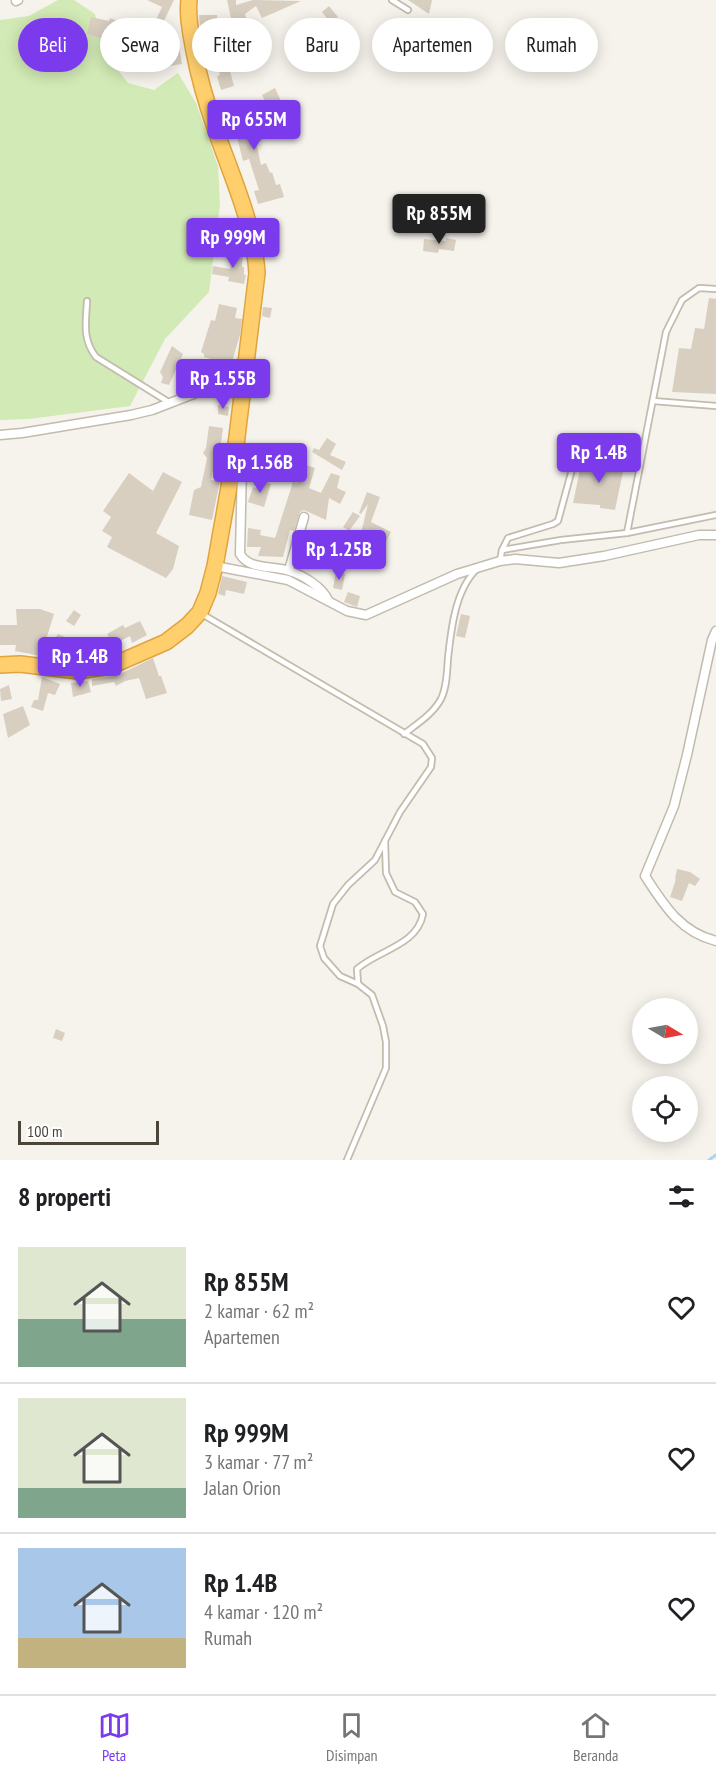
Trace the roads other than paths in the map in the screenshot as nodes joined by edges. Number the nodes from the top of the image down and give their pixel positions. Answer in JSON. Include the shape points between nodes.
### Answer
{"nodes":[{"id":1,"x":189,"y":0,"type":"edge"},
{"id":2,"x":392,"y":0,"type":"edge"},
{"id":3,"x":408,"y":10,"type":"dead end"},
{"id":4,"x":716,"y":289,"type":"edge"},
{"id":5,"x":87,"y":301,"type":"dead end"},
{"id":6,"x":243,"y":386,"type":"junction"},
{"id":7,"x":653,"y":402,"type":"junction"},
{"id":8,"x":170,"y":403,"type":"junction"},
{"id":9,"x":716,"y":406,"type":"edge"},
{"id":10,"x":0,"y":435,"type":"edge"},
{"id":11,"x":235,"y":453,"type":"junction"},
{"id":12,"x":617,"y":453,"type":"dead end"},
{"id":13,"x":716,"y":515,"type":"edge"},
{"id":14,"x":304,"y":517,"type":"dead end"},
{"id":15,"x":627,"y":533,"type":"junction"},
{"id":16,"x":716,"y":535,"type":"edge"},
{"id":17,"x":502,"y":550,"type":"junction"},
{"id":18,"x":500,"y":561,"type":"junction"},
{"id":19,"x":216,"y":566,"type":"junction"},
{"id":20,"x":480,"y":566,"type":"junction"},
{"id":21,"x":289,"y":570,"type":"junction"},
{"id":22,"x":329,"y":602,"type":"junction"},
{"id":23,"x":200,"y":612,"type":"junction"},
{"id":24,"x":716,"y":631,"type":"edge"},
{"id":25,"x":0,"y":665,"type":"edge"},
{"id":26,"x":404,"y":734,"type":"junction"},
{"id":27,"x":385,"y":838,"type":"junction"},
{"id":28,"x":716,"y":941,"type":"edge"},
{"id":29,"x":358,"y":984,"type":"junction"},
{"id":30,"x":347,"y":1160,"type":"edge"}],
"edges":[{"from":1,"to":6,"type":"highway","via":[[197,68],[256,256],[255,297]]},
{"from":2,"to":3,"type":"lane"},
{"from":4,"to":7,"type":"lane","via":[[699,288],[682,300],[666,332]]},
{"from":5,"to":8,"type":"lane","via":[[85,333],[96,357]]},
{"from":6,"to":8,"type":"street","via":[[219,387]]},
{"from":6,"to":11,"type":"highway"},
{"from":7,"to":9,"type":"lane"},
{"from":7,"to":15,"type":"lane"},
{"from":8,"to":10,"type":"street","via":[[131,415]]},
{"from":11,"to":19,"type":"highway"},
{"from":11,"to":21,"type":"street","via":[[242,465],[240,554],[248,563]]},
{"from":12,"to":17,"type":"lane","via":[[582,453],[574,462],[558,520],[508,538]]},
{"from":13,"to":15,"type":"lane"},
{"from":14,"to":21,"type":"street"},
{"from":15,"to":17,"type":"lane"},
{"from":16,"to":18,"type":"street","via":[[559,563]]},
{"from":17,"to":18,"type":"lane"},
{"from":18,"to":20,"type":"street"},
{"from":19,"to":22,"type":"street","via":[[288,580]]},
{"from":19,"to":23,"type":"highway"},
{"from":20,"to":22,"type":"street","via":[[415,591],[370,614],[358,614]]},
{"from":20,"to":26,"type":"lane","via":[[469,578],[456,609],[441,698],[432,712]]},
{"from":21,"to":22,"type":"street","via":[[322,590]]},
{"from":23,"to":25,"type":"highway","via":[[166,642],[101,668],[78,671]]},
{"from":23,"to":26,"type":"lane"},
{"from":24,"to":28,"type":"street","via":[[674,806],[645,876],[678,921]]},
{"from":26,"to":27,"type":"lane","via":[[428,749],[431,767]]},
{"from":27,"to":29,"type":"lane","via":[[375,860],[333,904],[320,946],[324,958],[340,976]]},
{"from":27,"to":29,"type":"lane","via":[[386,873],[395,892],[415,902],[423,914],[411,937],[357,969]]},
{"from":29,"to":30,"type":"lane","via":[[372,995],[388,1057],[383,1078]]}]}
